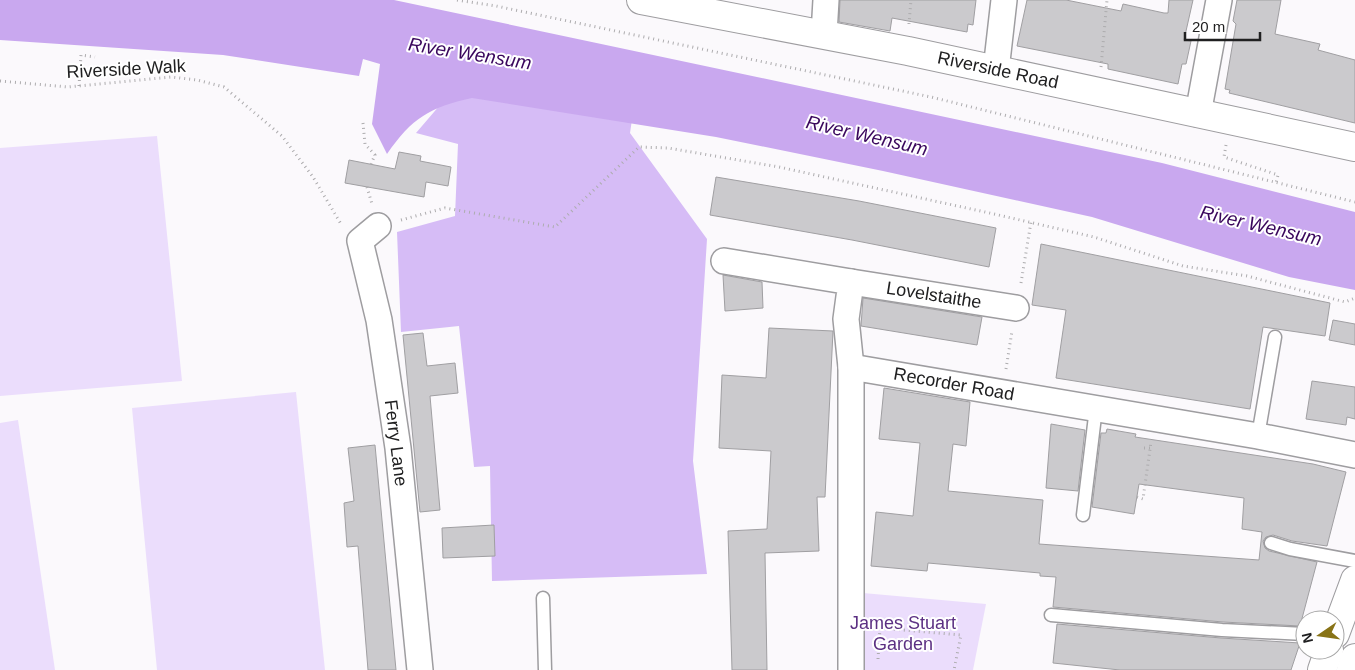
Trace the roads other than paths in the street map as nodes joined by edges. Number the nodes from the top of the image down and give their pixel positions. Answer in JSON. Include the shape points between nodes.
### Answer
{"nodes":[{"id":1,"x":640,"y":0,"type":"edge"},
{"id":2,"x":826,"y":0,"type":"edge"},
{"id":3,"x":1004,"y":0,"type":"edge"},
{"id":4,"x":1219,"y":0,"type":"edge"},
{"id":5,"x":824,"y":34,"type":"junction"},
{"id":6,"x":996,"y":70,"type":"junction"},
{"id":7,"x":1198,"y":114,"type":"junction"},
{"id":8,"x":1355,"y":147,"type":"edge"},
{"id":9,"x":369,"y":234,"type":"road end"},
{"id":10,"x":724,"y":261,"type":"dead end"},
{"id":11,"x":851,"y":282,"type":"junction"},
{"id":12,"x":1016,"y":308,"type":"dead end"},
{"id":13,"x":1275,"y":337,"type":"dead end"},
{"id":14,"x":851,"y":367,"type":"junction"},
{"id":15,"x":1096,"y":408,"type":"junction"},
{"id":16,"x":1258,"y":436,"type":"junction"},
{"id":17,"x":1355,"y":455,"type":"edge"},
{"id":18,"x":1083,"y":516,"type":"dead end"},
{"id":19,"x":1271,"y":543,"type":"dead end"},
{"id":20,"x":1355,"y":561,"type":"edge"},
{"id":21,"x":1355,"y":580,"type":"edge"},
{"id":22,"x":543,"y":598,"type":"dead end"},
{"id":23,"x":1344,"y":610,"type":"edge"},
{"id":24,"x":1051,"y":615,"type":"dead end"},
{"id":25,"x":1295,"y":634,"type":"edge"},
{"id":26,"x":1355,"y":658,"type":"edge"},
{"id":27,"x":420,"y":670,"type":"edge"},
{"id":28,"x":545,"y":670,"type":"edge"},
{"id":29,"x":851,"y":670,"type":"edge"},
{"id":30,"x":1351,"y":670,"type":"edge"}],
"edges":[{"from":1,"to":5,"type":"main road","name":"Riverside Road"},
{"from":2,"to":5,"type":"street"},
{"from":3,"to":6,"type":"street"},
{"from":4,"to":7,"type":"street"},
{"from":5,"to":6,"type":"main road","name":"Riverside Road"},
{"from":6,"to":7,"type":"main road","name":"Riverside Road"},
{"from":7,"to":8,"type":"main road","name":"Riverside Road"},
{"from":9,"to":27,"type":"street","name":"Ferry Lane","via":[[395,428]]},
{"from":10,"to":11,"type":"street","name":"Lovelstaithe"},
{"from":11,"to":12,"type":"street","name":"Lovelstaithe"},
{"from":11,"to":14,"type":"street","via":[[846,319]]},
{"from":13,"to":16,"type":"lane"},
{"from":14,"to":15,"type":"street","name":"Recorder Road"},
{"from":14,"to":29,"type":"street"},
{"from":15,"to":16,"type":"street","name":"Recorder Road"},
{"from":15,"to":18,"type":"lane"},
{"from":16,"to":17,"type":"street","name":"Recorder Road"},
{"from":19,"to":20,"type":"lane"},
{"from":21,"to":23,"type":"main road"},
{"from":22,"to":28,"type":"lane"},
{"from":24,"to":25,"type":"lane"},
{"from":26,"to":30,"type":"main road"}]}
